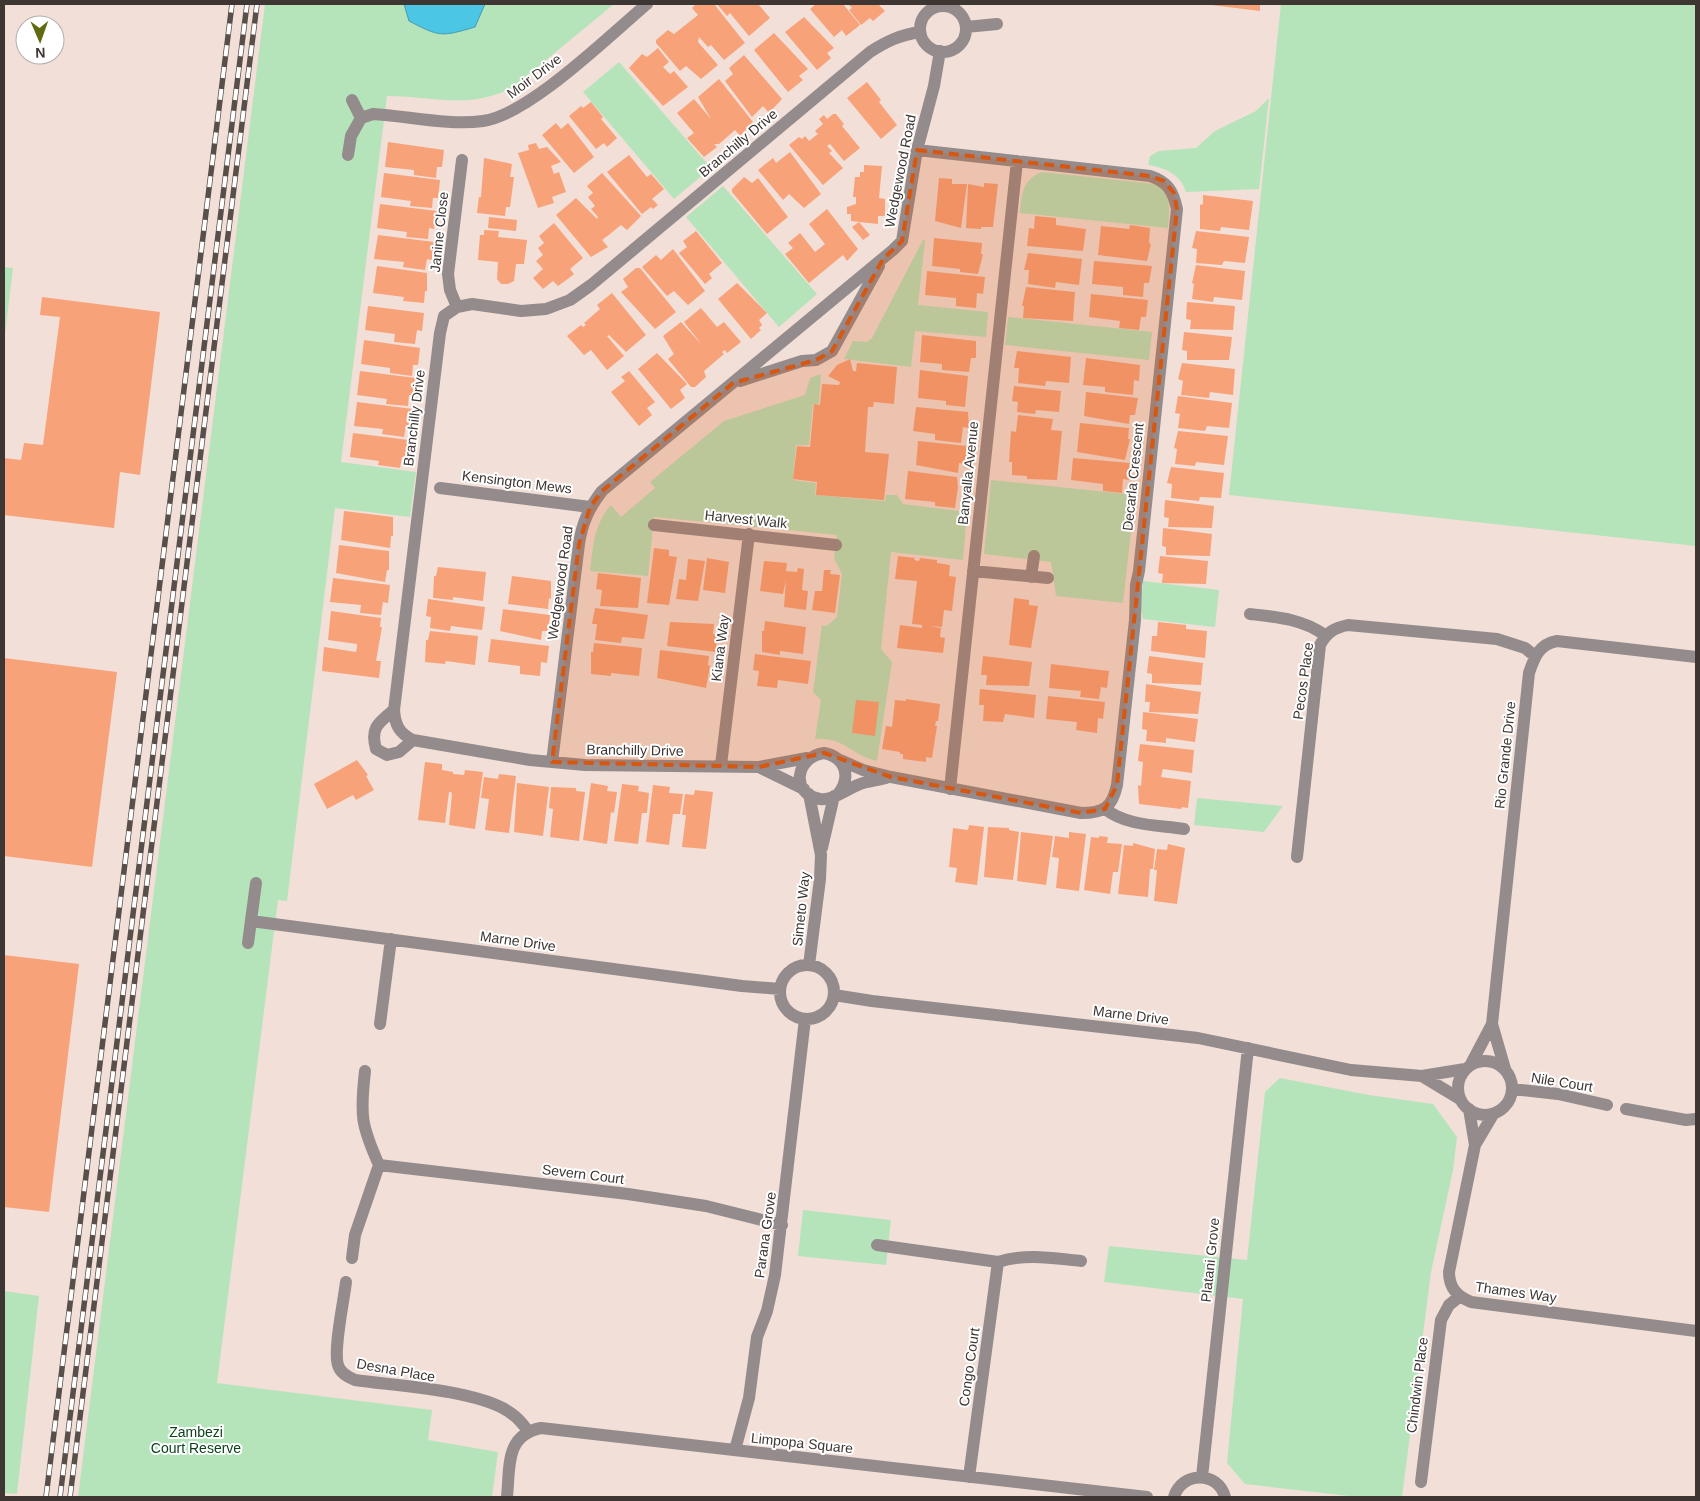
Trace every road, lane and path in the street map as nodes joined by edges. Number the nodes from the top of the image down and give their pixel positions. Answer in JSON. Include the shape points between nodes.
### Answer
{"nodes":[{"id":1,"x":647,"y":4,"type":"edge"},
{"id":2,"x":934,"y":6,"type":"edge"},
{"id":3,"x":961,"y":9,"type":"edge"},
{"id":4,"x":997,"y":24,"type":"dead end"},
{"id":5,"x":966,"y":27,"type":"junction"},
{"id":6,"x":920,"y":32,"type":"junction"},
{"id":7,"x":940,"y":51,"type":"junction"},
{"id":8,"x":352,"y":100,"type":"dead end"},
{"id":9,"x":367,"y":116,"type":"junction"},
{"id":10,"x":916,"y":150,"type":"junction"},
{"id":11,"x":348,"y":155,"type":"dead end"},
{"id":12,"x":462,"y":160,"type":"dead end"},
{"id":13,"x":1017,"y":162,"type":"junction"},
{"id":14,"x":883,"y":259,"type":"junction"},
{"id":15,"x":457,"y":307,"type":"junction"},
{"id":16,"x":784,"y":341,"type":"junction"},
{"id":17,"x":802,"y":361,"type":"junction"},
{"id":18,"x":733,"y":384,"type":"junction"},
{"id":19,"x":440,"y":488,"type":"dead end"},
{"id":20,"x":590,"y":506,"type":"junction"},
{"id":21,"x":654,"y":525,"type":"dead end"},
{"id":22,"x":749,"y":534,"type":"junction"},
{"id":23,"x":836,"y":545,"type":"dead end"},
{"id":24,"x":1034,"y":556,"type":"dead end"},
{"id":25,"x":973,"y":571,"type":"junction"},
{"id":26,"x":1031,"y":577,"type":"junction"},
{"id":27,"x":1048,"y":578,"type":"dead end"},
{"id":28,"x":1250,"y":614,"type":"dead end"},
{"id":29,"x":1325,"y":635,"type":"junction"},
{"id":30,"x":1535,"y":656,"type":"junction"},
{"id":31,"x":1696,"y":657,"type":"edge"},
{"id":32,"x":394,"y":710,"type":"junction"},
{"id":33,"x":413,"y":740,"type":"junction"},
{"id":34,"x":808,"y":758,"type":"junction"},
{"id":35,"x":840,"y":760,"type":"junction"},
{"id":36,"x":552,"y":762,"type":"junction"},
{"id":37,"x":720,"y":765,"type":"junction"},
{"id":38,"x":760,"y":767,"type":"junction"},
{"id":39,"x":891,"y":777,"type":"junction"},
{"id":40,"x":950,"y":789,"type":"junction"},
{"id":41,"x":806,"y":792,"type":"junction"},
{"id":42,"x":836,"y":795,"type":"junction"},
{"id":43,"x":1105,"y":809,"type":"junction"},
{"id":44,"x":1184,"y":829,"type":"dead end"},
{"id":45,"x":821,"y":855,"type":"junction"},
{"id":46,"x":1297,"y":857,"type":"dead end"},
{"id":47,"x":256,"y":883,"type":"dead end"},
{"id":48,"x":251,"y":921,"type":"junction"},
{"id":49,"x":391,"y":940,"type":"junction"},
{"id":50,"x":248,"y":943,"type":"dead end"},
{"id":51,"x":810,"y":965,"type":"junction"},
{"id":52,"x":780,"y":988,"type":"junction"},
{"id":53,"x":834,"y":995,"type":"junction"},
{"id":54,"x":805,"y":1019,"type":"junction"},
{"id":55,"x":380,"y":1024,"type":"dead end"},
{"id":56,"x":1492,"y":1024,"type":"junction"},
{"id":57,"x":1248,"y":1048,"type":"junction"},
{"id":58,"x":1468,"y":1066,"type":"junction"},
{"id":59,"x":1504,"y":1069,"type":"junction"},
{"id":60,"x":365,"y":1071,"type":"dead end"},
{"id":61,"x":1422,"y":1076,"type":"junction"},
{"id":62,"x":1512,"y":1089,"type":"junction"},
{"id":63,"x":1460,"y":1099,"type":"junction"},
{"id":64,"x":1607,"y":1105,"type":"dead end"},
{"id":65,"x":1626,"y":1109,"type":"dead end"},
{"id":66,"x":1469,"y":1110,"type":"junction"},
{"id":67,"x":1494,"y":1113,"type":"junction"},
{"id":68,"x":1696,"y":1120,"type":"edge"},
{"id":69,"x":1475,"y":1145,"type":"junction"},
{"id":70,"x":379,"y":1165,"type":"junction"},
{"id":71,"x":782,"y":1225,"type":"junction"},
{"id":72,"x":877,"y":1246,"type":"dead end"},
{"id":73,"x":352,"y":1258,"type":"dead end"},
{"id":74,"x":1081,"y":1261,"type":"dead end"},
{"id":75,"x":998,"y":1262,"type":"junction"},
{"id":76,"x":346,"y":1282,"type":"dead end"},
{"id":77,"x":1459,"y":1297,"type":"junction"},
{"id":78,"x":1696,"y":1331,"type":"edge"},
{"id":79,"x":528,"y":1430,"type":"junction"},
{"id":80,"x":735,"y":1450,"type":"junction"},
{"id":81,"x":969,"y":1476,"type":"junction"},
{"id":82,"x":1202,"y":1476,"type":"junction"},
{"id":83,"x":1421,"y":1482,"type":"dead end"},
{"id":84,"x":507,"y":1497,"type":"edge"},
{"id":85,"x":1146,"y":1497,"type":"edge"},
{"id":86,"x":1174,"y":1497,"type":"edge"},
{"id":87,"x":1225,"y":1497,"type":"edge"}],
"edges":[{"from":1,"to":9,"type":"street","name":"Moir Drive","via":[[543,91],[505,114],[484,121],[464,122]]},
{"from":2,"to":3,"type":"street"},
{"from":2,"to":6,"type":"street","via":[[923,18]]},
{"from":3,"to":5,"type":"street"},
{"from":4,"to":5,"type":"street"},
{"from":5,"to":7,"type":"street","via":[[958,46],[946,52]]},
{"from":6,"to":7,"type":"street","via":[[927,45]]},
{"from":6,"to":15,"type":"street","name":"Branchilly Drive","via":[[903,34],[870,52],[570,300],[546,309],[521,311],[472,304]]},
{"from":7,"to":10,"type":"street","name":"Wedgewood Road"},
{"from":8,"to":9,"type":"street"},
{"from":9,"to":11,"type":"street","via":[[351,136]]},
{"from":10,"to":13,"type":"street","name":"Decarla Crescent"},
{"from":10,"to":14,"type":"street","name":"Wedgewood Road","via":[[902,241]]},
{"from":12,"to":15,"type":"street","name":"Janine Close","via":[[448,274]]},
{"from":13,"to":25,"type":"street","name":"Banyalla Avenue"},
{"from":13,"to":43,"type":"street","name":"Decarla Crescent","via":[[1150,176],[1164,181],[1174,193],[1177,209],[1117,785],[1114,798]]},
{"from":14,"to":16,"type":"street","name":"Wedgewood Road"},
{"from":14,"to":17,"type":"street","name":"Wedgewood Road","via":[[832,351],[816,360]]},
{"from":15,"to":32,"type":"street","name":"Branchilly Drive","via":[[444,316],[440,333]]},
{"from":16,"to":17,"type":"street","via":[[785,355],[791,360]]},
{"from":16,"to":18,"type":"street","name":"Wedgewood Road"},
{"from":17,"to":18,"type":"street","name":"Wedgewood Road"},
{"from":18,"to":20,"type":"street","name":"Wedgewood Road","via":[[602,491]]},
{"from":19,"to":20,"type":"street","name":"Kensington Mews"},
{"from":20,"to":36,"type":"street","name":"Wedgewood Road","via":[[579,544]]},
{"from":21,"to":22,"type":"street","name":"Harvest Walk"},
{"from":22,"to":23,"type":"street","name":"Harvest Walk"},
{"from":22,"to":37,"type":"street","name":"Kiana Way"},
{"from":24,"to":26,"type":"street"},
{"from":25,"to":26,"type":"street"},
{"from":25,"to":40,"type":"street","name":"Banyalla Avenue"},
{"from":26,"to":27,"type":"street"},
{"from":28,"to":29,"type":"street","via":[[1294,619]]},
{"from":29,"to":30,"type":"street","name":"Pecos Place","via":[[1336,627],[1348,625],[1498,639],[1525,648]]},
{"from":29,"to":46,"type":"street","name":"Pecos Place","via":[[1320,646]]},
{"from":30,"to":31,"type":"street","via":[[1546,645],[1557,641]]},
{"from":30,"to":56,"type":"street","name":"Rio Grande Drive","via":[[1529,673]]},
{"from":32,"to":33,"type":"street","name":"Branchilly Drive","via":[[399,731]]},
{"from":32,"to":33,"type":"street","via":[[377,724],[372,737],[376,749],[387,755],[399,752]]},
{"from":33,"to":36,"type":"street","name":"Branchilly Drive"},
{"from":34,"to":35,"type":"street","via":[[824,753]]},
{"from":34,"to":38,"type":"street","name":"Branchilly Drive"},
{"from":34,"to":41,"type":"street","via":[[800,770]]},
{"from":35,"to":39,"type":"street"},
{"from":35,"to":42,"type":"street","via":[[846,781]]},
{"from":36,"to":37,"type":"street","name":"Branchilly Drive"},
{"from":37,"to":38,"type":"street","name":"Branchilly Drive"},
{"from":38,"to":41,"type":"street","name":"Branchilly Drive"},
{"from":39,"to":40,"type":"street"},
{"from":39,"to":42,"type":"street","via":[[863,783]]},
{"from":40,"to":43,"type":"street","via":[[1081,813]]},
{"from":41,"to":42,"type":"street","via":[[821,799]]},
{"from":41,"to":45,"type":"street","name":"Simeto Way"},
{"from":42,"to":45,"type":"street","name":"Simeto Way"},
{"from":43,"to":44,"type":"street","via":[[1128,821]]},
{"from":45,"to":51,"type":"street","name":"Simeto Way"},
{"from":47,"to":48,"type":"street"},
{"from":48,"to":49,"type":"street","name":"Marne Drive"},
{"from":48,"to":50,"type":"street"},
{"from":49,"to":52,"type":"street","name":"Marne Drive","via":[[742,986]]},
{"from":49,"to":55,"type":"street"},
{"from":51,"to":52,"type":"street","via":[[787,974]]},
{"from":51,"to":53,"type":"street","via":[[825,972],[834,986]]},
{"from":52,"to":54,"type":"street","via":[[781,997],[790,1012]]},
{"from":53,"to":54,"type":"street","via":[[828,1010]]},
{"from":53,"to":57,"type":"street","name":"Marne Drive","via":[[1198,1038]]},
{"from":54,"to":71,"type":"street","name":"Parana Grove"},
{"from":56,"to":58,"type":"street","name":"Rio Grande Drive"},
{"from":56,"to":59,"type":"street","name":"Rio Grande Drive"},
{"from":57,"to":61,"type":"street","name":"Marne Drive","via":[[1351,1070]]},
{"from":57,"to":82,"type":"street","name":"Platani Grove"},
{"from":58,"to":59,"type":"street","via":[[1489,1061]]},
{"from":58,"to":61,"type":"street","name":"Marne Drive"},
{"from":58,"to":63,"type":"street","via":[[1458,1083]]},
{"from":59,"to":62,"type":"street"},
{"from":60,"to":70,"type":"street","via":[[361,1106],[363,1126]]},
{"from":61,"to":63,"type":"street","name":"Marne Drive"},
{"from":62,"to":64,"type":"street","name":"Nile Court","via":[[1558,1094]]},
{"from":62,"to":67,"type":"street","via":[[1506,1103]]},
{"from":63,"to":66,"type":"street"},
{"from":65,"to":68,"type":"street"},
{"from":66,"to":67,"type":"street"},
{"from":66,"to":69,"type":"street","name":"Thames Way"},
{"from":67,"to":69,"type":"street","name":"Thames Way"},
{"from":69,"to":77,"type":"street","name":"Thames Way","via":[[1449,1275]]},
{"from":70,"to":71,"type":"street","name":"Severn Court","via":[[628,1194],[706,1206]]},
{"from":70,"to":73,"type":"street","via":[[355,1235]]},
{"from":71,"to":80,"type":"street","name":"Parana Grove","via":[[776,1275],[768,1311],[757,1337],[749,1398]]},
{"from":72,"to":75,"type":"street"},
{"from":74,"to":75,"type":"street","via":[[1033,1256]]},
{"from":75,"to":81,"type":"street","name":"Congo Court"},
{"from":76,"to":79,"type":"street","name":"Desna Place","via":[[337,1353],[338,1366],[346,1376],[464,1396],[496,1405],[511,1413]]},
{"from":77,"to":78,"type":"street","name":"Thames Way","via":[[1471,1302]]},
{"from":77,"to":83,"type":"street","name":"Chindwin Place","via":[[1441,1320]]},
{"from":79,"to":80,"type":"street","name":"Limpopa Square","via":[[541,1428]]},
{"from":79,"to":84,"type":"street","via":[[514,1444]]},
{"from":80,"to":81,"type":"street","name":"Limpopa Square"},
{"from":81,"to":85,"type":"street","name":"Limpopa Square"},
{"from":82,"to":86,"type":"street","via":[[1181,1484]]},
{"from":82,"to":87,"type":"street","via":[[1218,1484]]}]}
